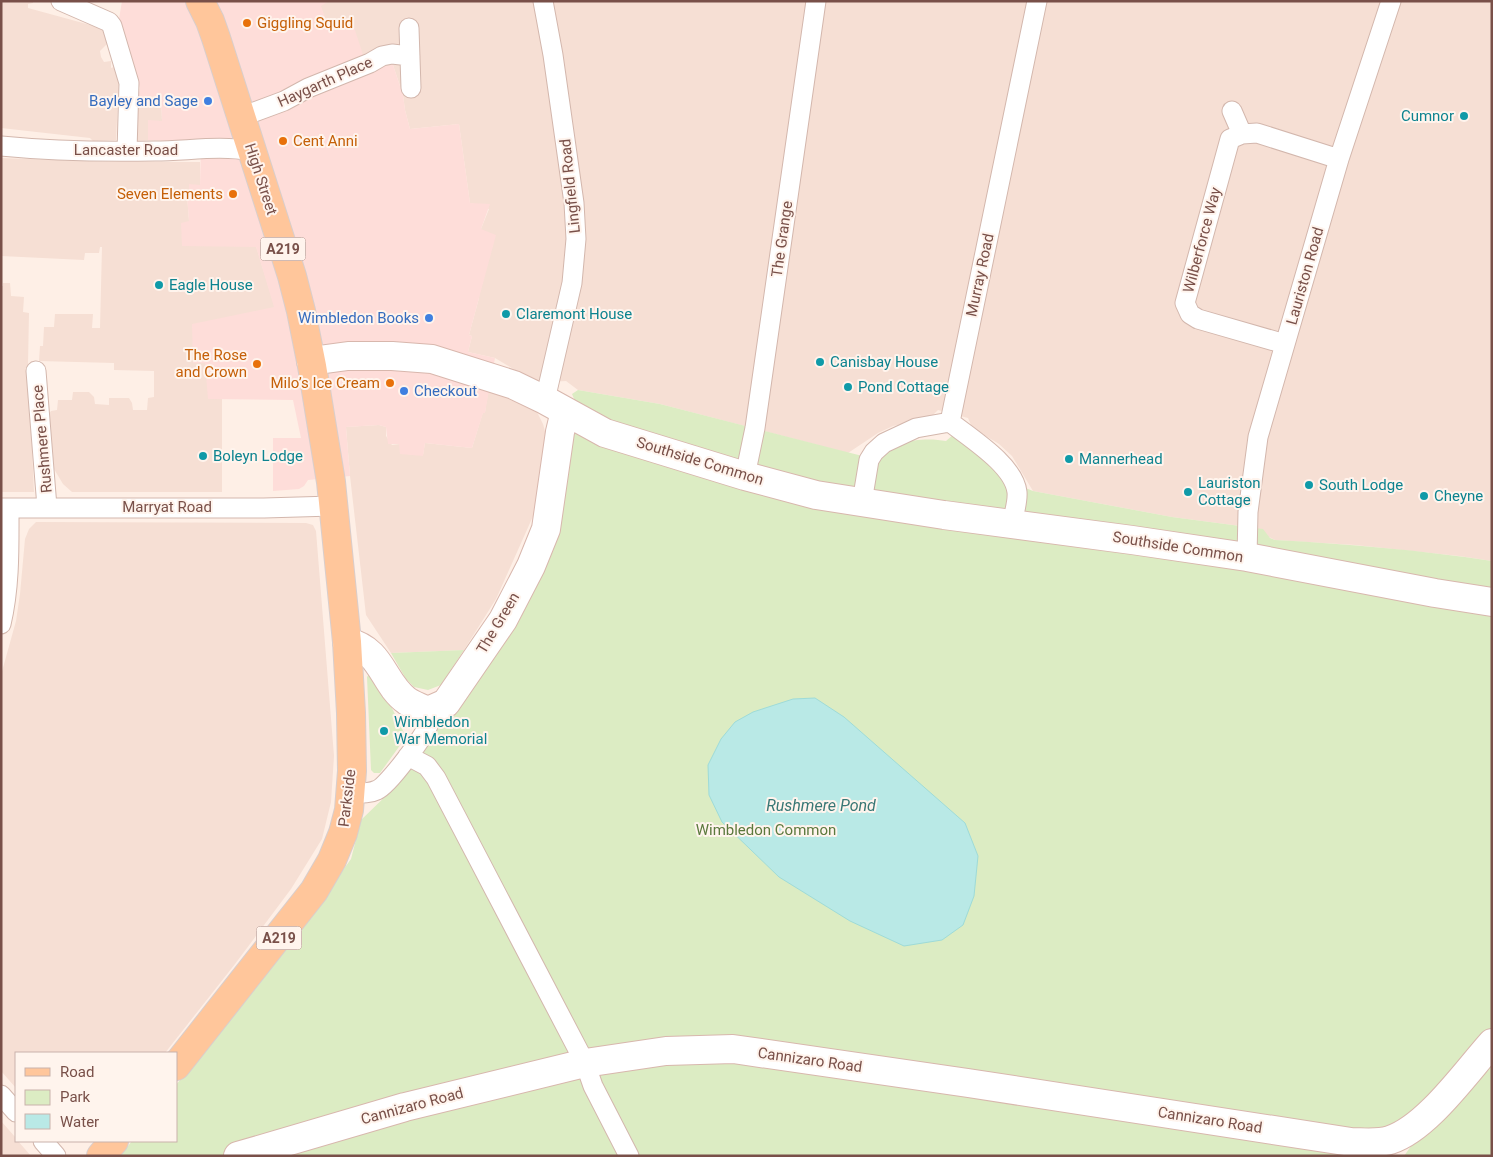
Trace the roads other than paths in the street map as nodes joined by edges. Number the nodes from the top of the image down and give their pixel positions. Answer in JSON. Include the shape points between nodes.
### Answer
{"nodes":[{"id":1,"x":61,"y":1,"type":"edge"},
{"id":2,"x":200,"y":1,"type":"edge"},
{"id":3,"x":543,"y":1,"type":"edge"},
{"id":4,"x":816,"y":1,"type":"edge"},
{"id":5,"x":1037,"y":1,"type":"edge"},
{"id":6,"x":1391,"y":1,"type":"edge"},
{"id":7,"x":409,"y":28,"type":"dead end"},
{"id":8,"x":410,"y":56,"type":"junction"},
{"id":9,"x":411,"y":88,"type":"dead end"},
{"id":10,"x":1232,"y":111,"type":"dead end"},
{"id":11,"x":241,"y":116,"type":"junction"},
{"id":12,"x":1242,"y":134,"type":"junction"},
{"id":13,"x":1,"y":146,"type":"edge"},
{"id":14,"x":127,"y":151,"type":"junction"},
{"id":15,"x":252,"y":151,"type":"junction"},
{"id":16,"x":1339,"y":159,"type":"junction"},
{"id":17,"x":1285,"y":344,"type":"junction"},
{"id":18,"x":311,"y":361,"type":"junction"},
{"id":19,"x":36,"y":370,"type":"dead end"},
{"id":20,"x":555,"y":405,"type":"junction"},
{"id":21,"x":950,"y":422,"type":"junction"},
{"id":22,"x":746,"y":476,"type":"junction"},
{"id":23,"x":862,"y":502,"type":"junction"},
{"id":24,"x":333,"y":506,"type":"junction"},
{"id":25,"x":48,"y":507,"type":"junction"},
{"id":26,"x":5,"y":508,"type":"edge"},
{"id":27,"x":1012,"y":523,"type":"junction"},
{"id":28,"x":1246,"y":557,"type":"junction"},
{"id":29,"x":1492,"y":602,"type":"edge"},
{"id":30,"x":1,"y":624,"type":"edge"},
{"id":31,"x":347,"y":642,"type":"junction"},
{"id":32,"x":428,"y":711,"type":"junction"},
{"id":33,"x":408,"y":756,"type":"junction"},
{"id":34,"x":350,"y":793,"type":"junction"},
{"id":35,"x":1492,"y":1043,"type":"edge"},
{"id":36,"x":585,"y":1063,"type":"junction"},
{"id":37,"x":178,"y":1064,"type":"edge"},
{"id":38,"x":1,"y":1095,"type":"edge"},
{"id":39,"x":15,"y":1111,"type":"edge"},
{"id":40,"x":44,"y":1142,"type":"edge"},
{"id":41,"x":113,"y":1142,"type":"edge"},
{"id":42,"x":1389,"y":1148,"type":"edge"},
{"id":43,"x":56,"y":1156,"type":"edge"},
{"id":44,"x":101,"y":1156,"type":"edge"},
{"id":45,"x":238,"y":1156,"type":"edge"},
{"id":46,"x":629,"y":1156,"type":"edge"}],
"edges":[{"from":1,"to":14,"type":"street","via":[[112,26],[129,83]]},
{"from":2,"to":11,"type":"main road","name":"High Street","number":"A219","via":[[210,21]]},
{"from":3,"to":20,"type":"street","name":"Lingfield Road","via":[[574,203],[576,239]]},
{"from":4,"to":22,"type":"street","name":"The Grange"},
{"from":5,"to":21,"type":"street","name":"Murray Road"},
{"from":6,"to":16,"type":"street","name":"Lauriston Road"},
{"from":7,"to":8,"type":"street"},
{"from":8,"to":9,"type":"street"},
{"from":8,"to":11,"type":"street","name":"Haygarth Place","via":[[382,56],[284,101]]},
{"from":10,"to":12,"type":"street"},
{"from":11,"to":15,"type":"main road","name":"High Street","number":"A219"},
{"from":12,"to":16,"type":"street","via":[[1257,133]]},
{"from":12,"to":17,"type":"street","name":"Wilberforce Way","via":[[1230,140],[1185,303],[1190,314],[1198,319]]},
{"from":13,"to":14,"type":"street","name":"Lancaster Road"},
{"from":14,"to":15,"type":"street","name":"Lancaster Road","via":[[236,148]]},
{"from":15,"to":18,"type":"main road","name":"High Street","number":"A219","via":[[292,276]]},
{"from":16,"to":17,"type":"street","name":"Lauriston Road"},
{"from":17,"to":28,"type":"street","name":"Lauriston Road","via":[[1258,437]]},
{"from":18,"to":20,"type":"street","via":[[348,356],[424,357],[497,378]]},
{"from":18,"to":24,"type":"main road","name":"High Street","number":"A219"},
{"from":19,"to":25,"type":"street","name":"Rushmere Place"},
{"from":20,"to":22,"type":"street","name":"Southside Common","via":[[605,433]]},
{"from":20,"to":32,"type":"street","name":"The Green","via":[[560,432],[546,529],[531,566],[503,620],[446,703]]},
{"from":21,"to":23,"type":"street","via":[[916,428],[884,443],[874,452],[869,460]]},
{"from":21,"to":27,"type":"street","via":[[1010,474],[1017,492]]},
{"from":22,"to":23,"type":"street","name":"Southside Common","via":[[816,495]]},
{"from":23,"to":27,"type":"street","name":"Southside Common"},
{"from":24,"to":25,"type":"street","name":"Marryat Road"},
{"from":24,"to":31,"type":"main road","name":"Parkside","number":"A219"},
{"from":25,"to":26,"type":"street","name":"Marryat Road"},
{"from":26,"to":30,"type":"street","via":[[10,551]]},
{"from":27,"to":28,"type":"street","name":"Southside Common"},
{"from":28,"to":29,"type":"street","name":"Southside Common"},
{"from":31,"to":32,"type":"street","via":[[366,650],[407,700]]},
{"from":31,"to":34,"type":"main road","name":"Parkside","number":"A219"},
{"from":32,"to":33,"type":"street","via":[[429,723]]},
{"from":33,"to":34,"type":"street","via":[[387,784],[363,794]]},
{"from":33,"to":36,"type":"street","via":[[427,766],[436,778]]},
{"from":34,"to":37,"type":"main road","name":"Parkside","number":"A219","via":[[343,833],[314,892]]},
{"from":35,"to":42,"type":"street","via":[[1423,1119]]},
{"from":36,"to":42,"type":"street","name":"Cannizaro Road","via":[[666,1051],[733,1049]]},
{"from":36,"to":45,"type":"street","name":"Cannizaro Road","via":[[405,1107]]},
{"from":36,"to":46,"type":"street","via":[[593,1086]]},
{"from":38,"to":39,"type":"street"},
{"from":40,"to":43,"type":"street"},
{"from":41,"to":44,"type":"main road"}]}
